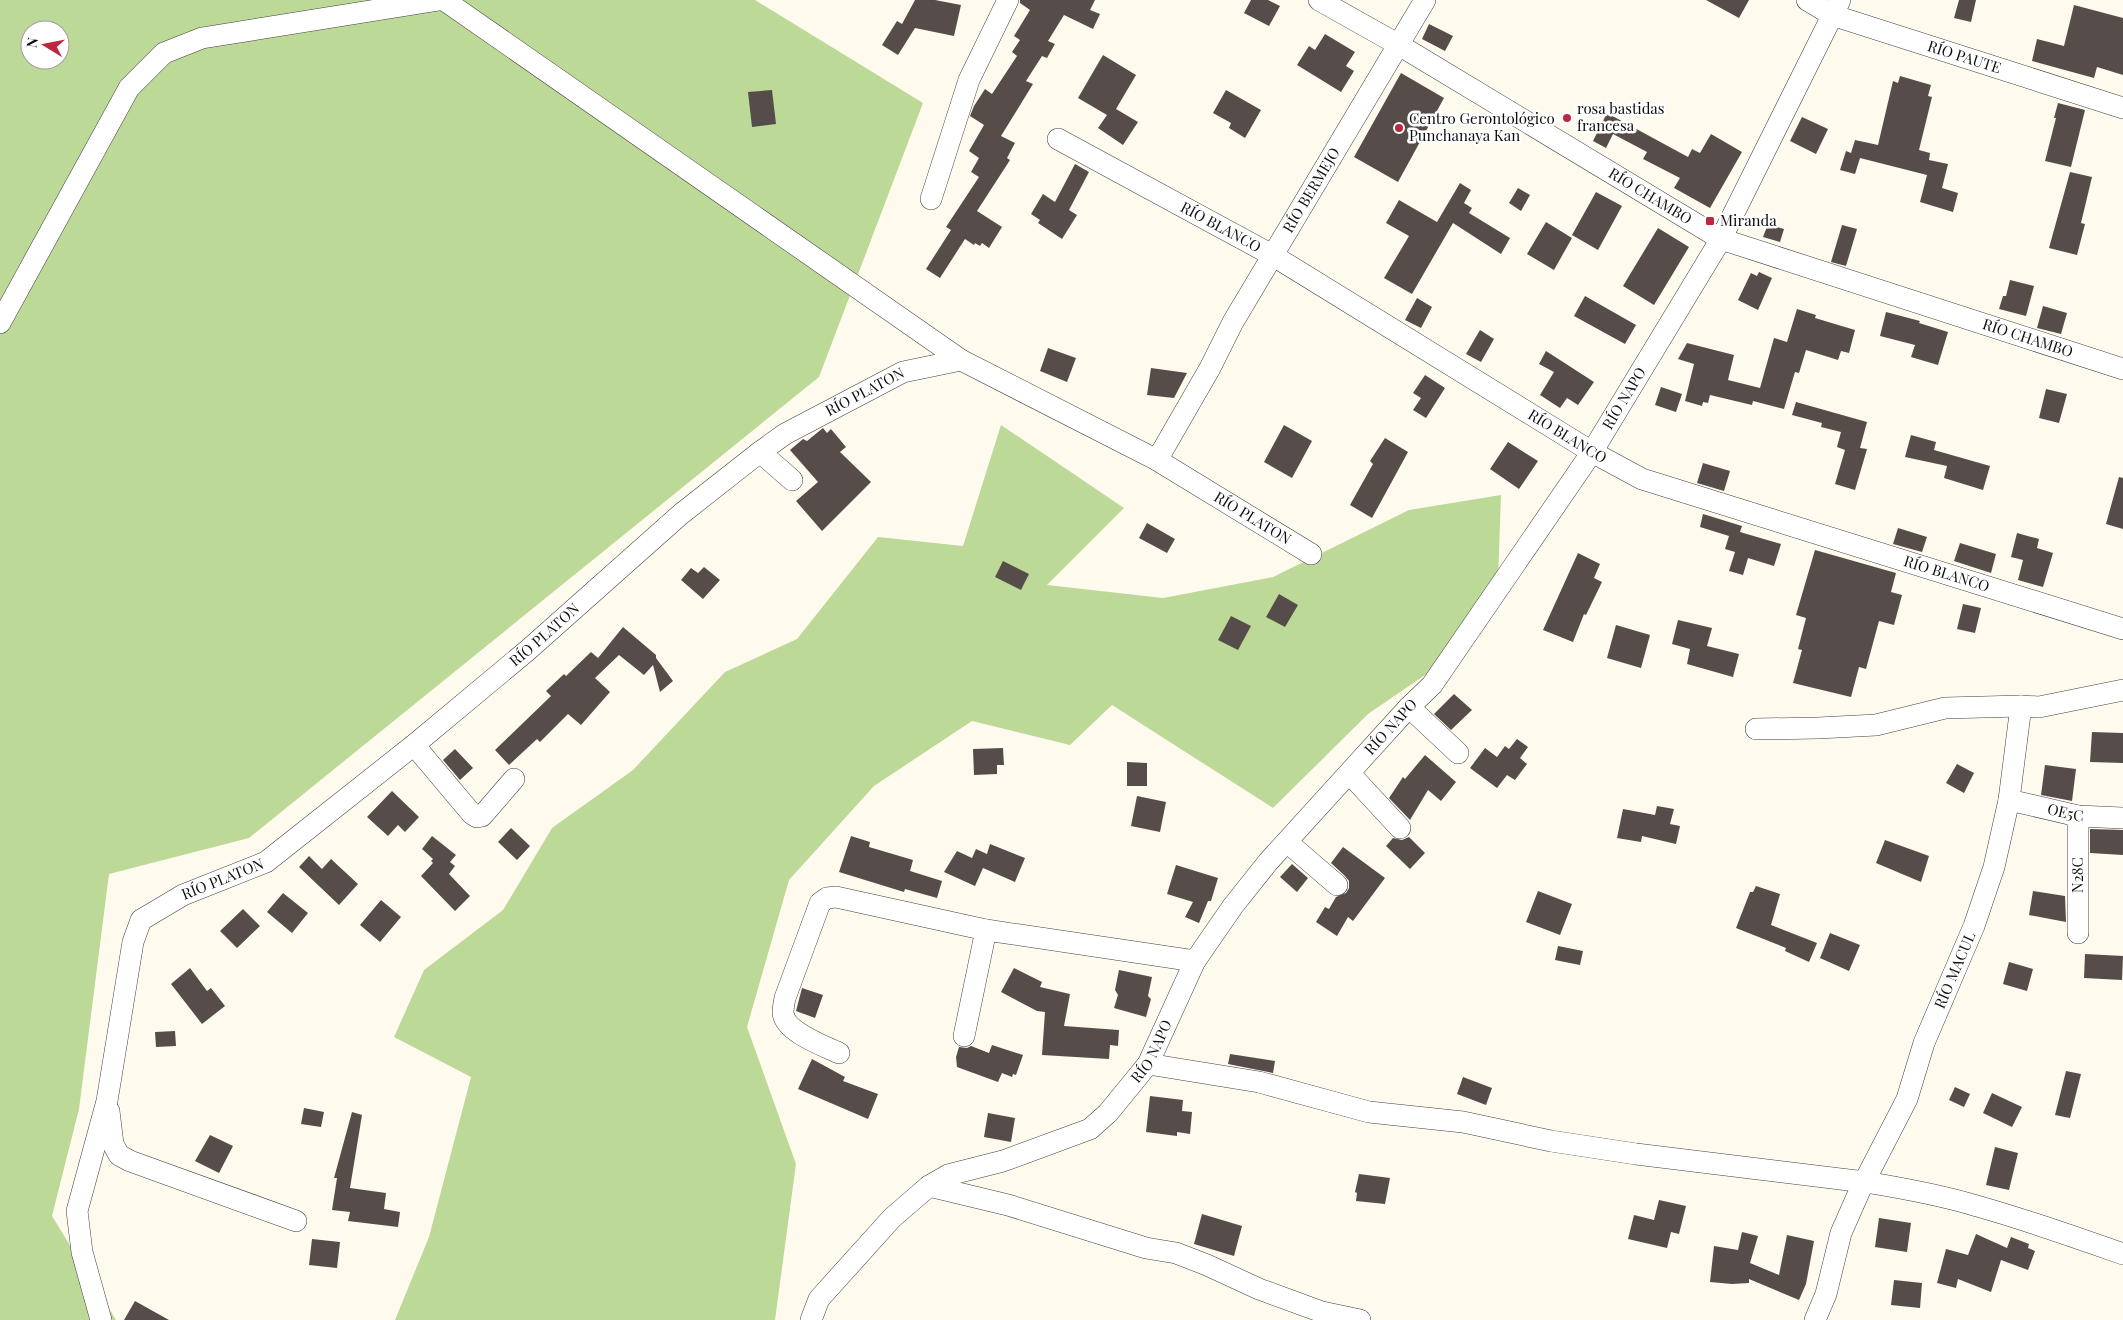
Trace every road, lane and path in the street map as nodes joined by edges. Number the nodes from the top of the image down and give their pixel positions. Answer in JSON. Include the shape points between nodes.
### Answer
{"nodes":[{"id":1,"x":439,"y":0,"type":"edge"},
{"id":2,"x":444,"y":0,"type":"edge"},
{"id":3,"x":1008,"y":0,"type":"edge"},
{"id":4,"x":1318,"y":0,"type":"edge"},
{"id":5,"x":1425,"y":0,"type":"edge"},
{"id":6,"x":1807,"y":0,"type":"edge"},
{"id":7,"x":1836,"y":8,"type":"edge"},
{"id":8,"x":1399,"y":45,"type":"junction"},
{"id":9,"x":2123,"y":108,"type":"edge"},
{"id":10,"x":1058,"y":139,"type":"dead end"},
{"id":11,"x":931,"y":199,"type":"dead end"},
{"id":12,"x":1721,"y":240,"type":"junction"},
{"id":13,"x":1272,"y":255,"type":"junction"},
{"id":14,"x":0,"y":323,"type":"edge"},
{"id":15,"x":961,"y":360,"type":"junction"},
{"id":16,"x":2123,"y":369,"type":"edge"},
{"id":17,"x":760,"y":452,"type":"junction"},
{"id":18,"x":1592,"y":452,"type":"junction"},
{"id":19,"x":1157,"y":460,"type":"junction"},
{"id":20,"x":792,"y":480,"type":"dead end"},
{"id":21,"x":1310,"y":554,"type":"dead end"},
{"id":22,"x":2123,"y":629,"type":"edge"},
{"id":23,"x":2123,"y":690,"type":"edge"},
{"id":24,"x":2021,"y":706,"type":"junction"},
{"id":25,"x":1410,"y":707,"type":"junction"},
{"id":26,"x":1756,"y":729,"type":"dead end"},
{"id":27,"x":414,"y":745,"type":"junction"},
{"id":28,"x":1458,"y":752,"type":"dead end"},
{"id":29,"x":1350,"y":774,"type":"junction"},
{"id":30,"x":514,"y":780,"type":"dead end"},
{"id":31,"x":2009,"y":800,"type":"junction"},
{"id":32,"x":2078,"y":816,"type":"junction"},
{"id":33,"x":2123,"y":818,"type":"edge"},
{"id":34,"x":1400,"y":828,"type":"dead end"},
{"id":35,"x":1287,"y":842,"type":"junction"},
{"id":36,"x":1337,"y":885,"type":"dead end"},
{"id":37,"x":986,"y":930,"type":"junction"},
{"id":38,"x":2078,"y":933,"type":"dead end"},
{"id":39,"x":1195,"y":961,"type":"junction"},
{"id":40,"x":964,"y":1036,"type":"dead end"},
{"id":41,"x":839,"y":1053,"type":"dead end"},
{"id":42,"x":1148,"y":1064,"type":"junction"},
{"id":43,"x":108,"y":1101,"type":"junction"},
{"id":44,"x":1865,"y":1182,"type":"junction"},
{"id":45,"x":929,"y":1186,"type":"junction"},
{"id":46,"x":296,"y":1221,"type":"dead end"},
{"id":47,"x":2123,"y":1254,"type":"edge"},
{"id":48,"x":101,"y":1320,"type":"edge"},
{"id":49,"x":811,"y":1320,"type":"edge"},
{"id":50,"x":1360,"y":1320,"type":"edge"},
{"id":51,"x":1814,"y":1320,"type":"edge"}],
"edges":[{"from":1,"to":14,"type":"street","via":[[202,38],[164,53],[129,88]]},
{"from":2,"to":15,"type":"street"},
{"from":3,"to":11,"type":"street","via":[[969,80]]},
{"from":4,"to":8,"type":"street","name":"RÍO CHAMBO"},
{"from":5,"to":8,"type":"street","name":"RÍO BERMEJO"},
{"from":6,"to":7,"type":"street","name":"RÍO PAUTE"},
{"from":7,"to":9,"type":"street","name":"RÍO PAUTE"},
{"from":7,"to":12,"type":"street","name":"RÍO NAPO"},
{"from":8,"to":12,"type":"street","name":"RÍO CHAMBO"},
{"from":8,"to":13,"type":"street","name":"RÍO BERMEJO"},
{"from":10,"to":13,"type":"street","name":"RÍO BLANCO"},
{"from":12,"to":16,"type":"street","name":"RÍO CHAMBO"},
{"from":12,"to":18,"type":"street","name":"RÍO NAPO"},
{"from":13,"to":18,"type":"street","name":"RÍO BLANCO"},
{"from":13,"to":19,"type":"street","name":"RÍO BERMEJO"},
{"from":15,"to":17,"type":"street","name":"RÍO PLATON","via":[[903,372],[785,434]]},
{"from":15,"to":19,"type":"street","name":"RÍO PLATON"},
{"from":17,"to":20,"type":"street"},
{"from":17,"to":27,"type":"street","name":"RÍO PLATON","via":[[681,514],[528,650]]},
{"from":18,"to":22,"type":"street","name":"RÍO BLANCO","via":[[1642,479]]},
{"from":18,"to":25,"type":"street","name":"RÍO NAPO","via":[[1432,685]]},
{"from":19,"to":21,"type":"street","name":"RÍO PLATON"},
{"from":23,"to":24,"type":"street","via":[[2039,707]]},
{"from":24,"to":26,"type":"street","via":[[1945,708],[1876,725]]},
{"from":24,"to":31,"type":"street","name":"RÍO MACUL"},
{"from":25,"to":28,"type":"street"},
{"from":25,"to":29,"type":"street","name":"RÍO NAPO"},
{"from":27,"to":30,"type":"street","via":[[476,817],[482,816]]},
{"from":27,"to":43,"type":"street","name":"RÍO PLATON","via":[[266,862],[183,895],[141,920],[133,942]]},
{"from":29,"to":34,"type":"street"},
{"from":29,"to":35,"type":"street","name":"RÍO NAPO"},
{"from":31,"to":32,"type":"street","name":"OE5C"},
{"from":31,"to":44,"type":"street","name":"RÍO MACUL","via":[[1994,867],[1974,926],[1924,1043],[1907,1099]]},
{"from":32,"to":33,"type":"street","name":"OE5C"},
{"from":32,"to":38,"type":"street","name":"N28C"},
{"from":35,"to":36,"type":"street"},
{"from":35,"to":39,"type":"street","name":"RÍO NAPO","via":[[1233,906]]},
{"from":37,"to":39,"type":"street"},
{"from":37,"to":40,"type":"street"},
{"from":37,"to":41,"type":"street","via":[[836,897],[820,903],[785,998],[783,1014],[787,1024],[801,1034]]},
{"from":39,"to":42,"type":"street","name":"RÍO NAPO"},
{"from":42,"to":44,"type":"street","via":[[1259,1082],[1369,1112],[1464,1122],[1551,1141],[1636,1154]]},
{"from":42,"to":45,"type":"street","name":"RÍO NAPO","via":[[1108,1113],[1090,1129],[1003,1160],[948,1175]]},
{"from":43,"to":46,"type":"street","via":[[113,1144],[119,1155]]},
{"from":43,"to":48,"type":"street","name":"RÍO PLATON","via":[[77,1211],[82,1252]]},
{"from":44,"to":47,"type":"street","via":[[1976,1205]]},
{"from":44,"to":51,"type":"street","name":"RÍO MACUL","via":[[1841,1233],[1826,1294]]},
{"from":45,"to":49,"type":"street","name":"RÍO NAPO","via":[[892,1218],[819,1299]]},
{"from":45,"to":50,"type":"street","via":[[1008,1205],[1146,1248],[1176,1254],[1322,1312]]}]}
